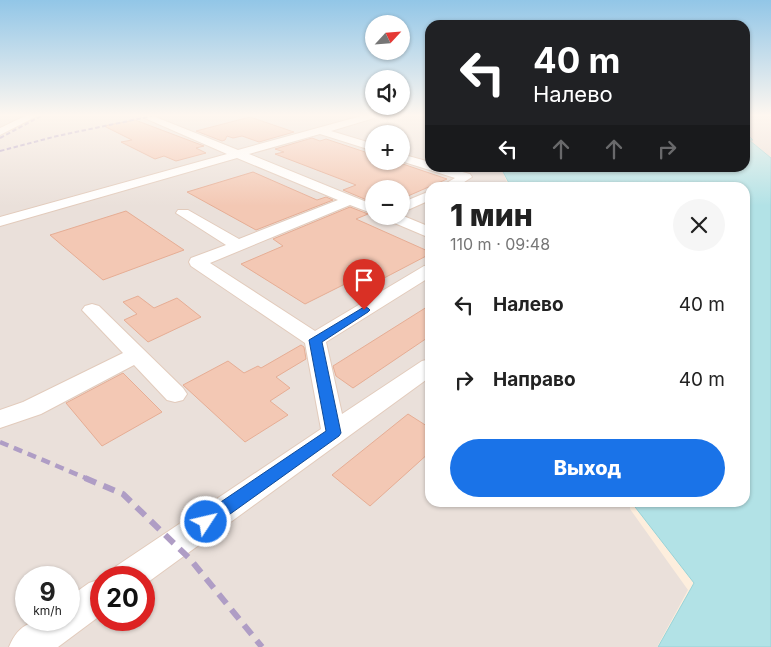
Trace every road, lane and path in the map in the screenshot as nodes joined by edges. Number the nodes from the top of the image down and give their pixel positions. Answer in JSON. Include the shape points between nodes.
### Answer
{"nodes":[{"id":1,"x":217,"y":146,"type":"edge"},
{"id":2,"x":263,"y":146,"type":"edge"},
{"id":3,"x":236,"y":154,"type":"junction"},
{"id":4,"x":410,"y":159,"type":"edge"},
{"id":5,"x":425,"y":164,"type":"edge"},
{"id":6,"x":449,"y":172,"type":"edge"},
{"id":7,"x":456,"y":182,"type":"edge"},
{"id":8,"x":425,"y":197,"type":"edge"},
{"id":9,"x":350,"y":200,"type":"junction"},
{"id":10,"x":410,"y":204,"type":"edge"},
{"id":11,"x":365,"y":206,"type":"edge"},
{"id":12,"x":183,"y":213,"type":"dead end"},
{"id":13,"x":0,"y":222,"type":"edge"},
{"id":14,"x":410,"y":224,"type":"edge"},
{"id":15,"x":425,"y":231,"type":"edge"},
{"id":16,"x":238,"y":245,"type":"junction"},
{"id":17,"x":425,"y":273,"type":"edge"},
{"id":18,"x":92,"y":310,"type":"dead end"},
{"id":19,"x":315,"y":340,"type":"junction"},
{"id":20,"x":137,"y":355,"type":"junction"},
{"id":21,"x":425,"y":369,"type":"edge"},
{"id":22,"x":176,"y":394,"type":"dead end"},
{"id":23,"x":0,"y":419,"type":"edge"},
{"id":24,"x":334,"y":433,"type":"junction"},
{"id":25,"x":143,"y":566,"type":"edge"},
{"id":26,"x":50,"y":631,"type":"edge"},
{"id":27,"x":27,"y":647,"type":"edge"}],
"edges":[{"from":1,"to":3,"type":"lane"},
{"from":2,"to":3,"type":"lane"},
{"from":3,"to":9,"type":"lane"},
{"from":3,"to":13,"type":"lane"},
{"from":4,"to":5,"type":"lane"},
{"from":6,"to":7,"type":"lane","via":[[466,177]]},
{"from":8,"to":10,"type":"lane"},
{"from":9,"to":11,"type":"lane"},
{"from":9,"to":16,"type":"lane"},
{"from":12,"to":16,"type":"lane"},
{"from":14,"to":15,"type":"lane"},
{"from":16,"to":19,"type":"lane","via":[[197,262]]},
{"from":17,"to":19,"type":"lane"},
{"from":18,"to":20,"type":"lane"},
{"from":19,"to":24,"type":"lane"},
{"from":20,"to":22,"type":"lane"},
{"from":20,"to":23,"type":"lane","via":[[32,408]]},
{"from":21,"to":24,"type":"lane"},
{"from":24,"to":25,"type":"lane"},
{"from":26,"to":27,"type":"lane"}]}
